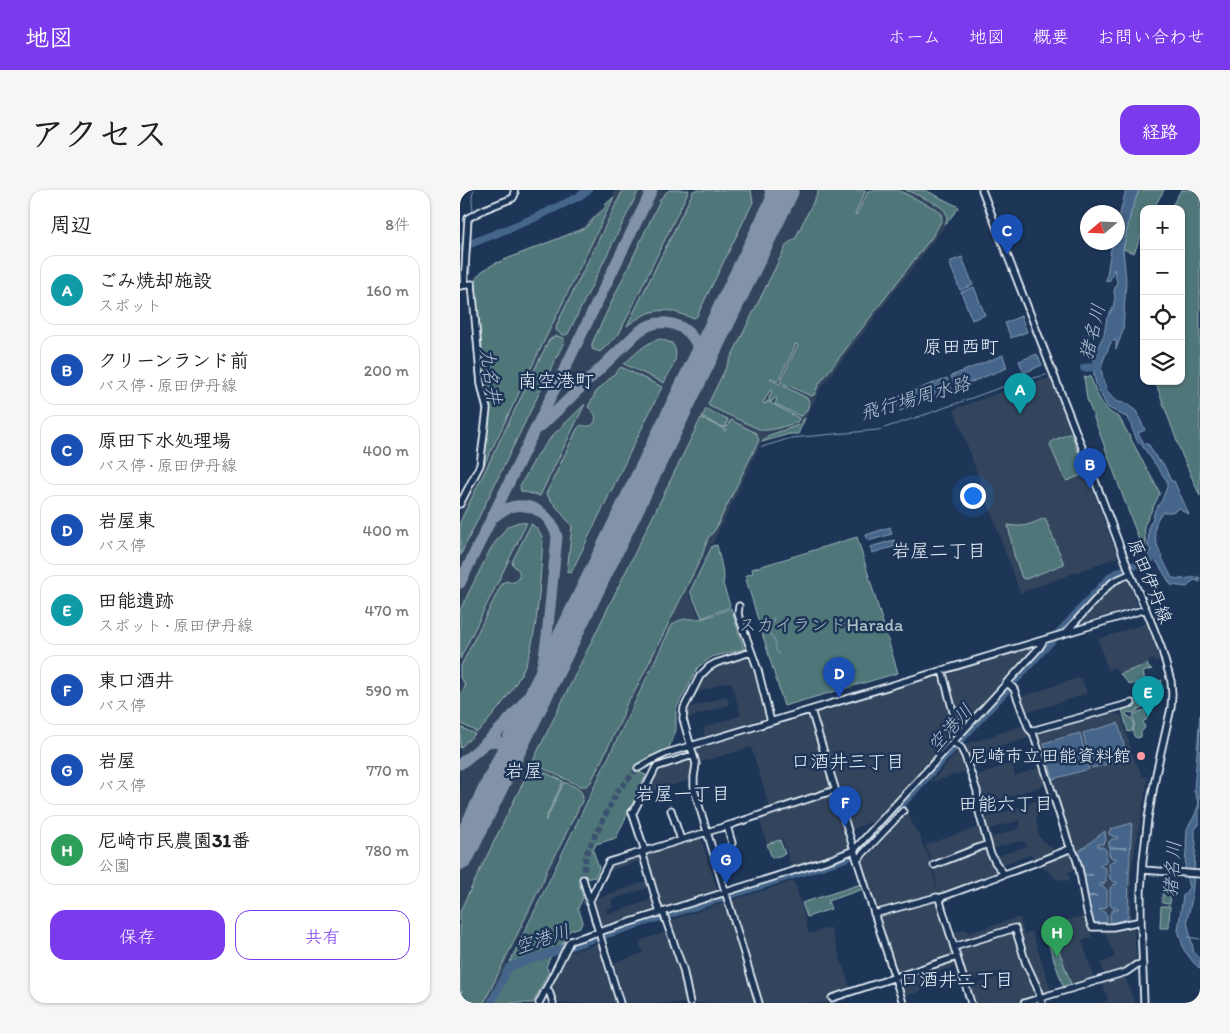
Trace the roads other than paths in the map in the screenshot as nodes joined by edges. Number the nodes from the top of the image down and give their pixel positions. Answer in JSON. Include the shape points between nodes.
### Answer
{"nodes":[{"id":1,"x":514,"y":190,"type":"edge"},
{"id":2,"x":982,"y":190,"type":"edge"},
{"id":3,"x":472,"y":277,"type":"dead end"},
{"id":4,"x":472,"y":284,"type":"junction"},
{"id":5,"x":462,"y":286,"type":"edge"},
{"id":6,"x":462,"y":497,"type":"edge"},
{"id":7,"x":460,"y":504,"type":"edge"},
{"id":8,"x":1130,"y":574,"type":"junction"},
{"id":9,"x":739,"y":606,"type":"dead end"},
{"id":10,"x":1146,"y":608,"type":"junction"},
{"id":11,"x":1065,"y":633,"type":"junction"},
{"id":12,"x":1045,"y":639,"type":"junction"},
{"id":13,"x":751,"y":652,"type":"junction"},
{"id":14,"x":942,"y":670,"type":"junction"},
{"id":15,"x":1010,"y":685,"type":"junction"},
{"id":16,"x":1132,"y":703,"type":"dead end"},
{"id":17,"x":811,"y":710,"type":"junction"},
{"id":18,"x":771,"y":722,"type":"junction"},
{"id":19,"x":1031,"y":731,"type":"junction"},
{"id":20,"x":958,"y":736,"type":"junction"},
{"id":21,"x":956,"y":744,"type":"junction"},
{"id":22,"x":690,"y":746,"type":"junction"},
{"id":23,"x":693,"y":755,"type":"junction"},
{"id":24,"x":638,"y":768,"type":"tunnel mouth"},
{"id":25,"x":835,"y":790,"type":"junction"},
{"id":26,"x":671,"y":810,"type":"dead end"},
{"id":27,"x":903,"y":811,"type":"dead end"},
{"id":28,"x":727,"y":826,"type":"junction"},
{"id":29,"x":707,"y":832,"type":"junction"},
{"id":30,"x":681,"y":840,"type":"junction"},
{"id":31,"x":732,"y":843,"type":"dead end"},
{"id":32,"x":988,"y":844,"type":"junction"},
{"id":33,"x":1072,"y":848,"type":"junction"},
{"id":34,"x":644,"y":851,"type":"junction"},
{"id":35,"x":855,"y":855,"type":"junction"},
{"id":36,"x":934,"y":865,"type":"dead end"},
{"id":37,"x":1143,"y":870,"type":"junction"},
{"id":38,"x":1004,"y":874,"type":"junction"},
{"id":39,"x":1200,"y":874,"type":"edge"},
{"id":40,"x":583,"y":879,"type":"tunnel mouth"},
{"id":41,"x":727,"y":895,"type":"junction"},
{"id":42,"x":938,"y":898,"type":"junction"},
{"id":43,"x":589,"y":902,"type":"junction"},
{"id":44,"x":874,"y":914,"type":"junction"},
{"id":45,"x":663,"y":915,"type":"junction"},
{"id":46,"x":1141,"y":921,"type":"junction"},
{"id":47,"x":598,"y":932,"type":"junction"},
{"id":48,"x":954,"y":947,"type":"junction"},
{"id":49,"x":957,"y":957,"type":"junction"},
{"id":50,"x":1142,"y":964,"type":"junction"},
{"id":51,"x":895,"y":978,"type":"junction"},
{"id":52,"x":546,"y":989,"type":"junction"},
{"id":53,"x":832,"y":998,"type":"dead end"},
{"id":54,"x":1041,"y":1000,"type":"edge"},
{"id":55,"x":540,"y":1003,"type":"edge"},
{"id":56,"x":553,"y":1003,"type":"edge"},
{"id":57,"x":620,"y":1003,"type":"edge"},
{"id":58,"x":690,"y":1003,"type":"edge"},
{"id":59,"x":760,"y":1003,"type":"edge"},
{"id":60,"x":903,"y":1003,"type":"edge"},
{"id":61,"x":971,"y":1003,"type":"edge"},
{"id":62,"x":1024,"y":1003,"type":"edge"},
{"id":63,"x":1144,"y":1003,"type":"edge"}],
"edges":[{"from":1,"to":5,"type":"street","via":[[513,198],[468,218]]},
{"from":2,"to":8,"type":"street","name":"原田伊丹線"},
{"from":3,"to":4,"type":"street"},
{"from":4,"to":5,"type":"street"},
{"from":4,"to":6,"type":"street","via":[[480,384],[487,408],[480,465]]},
{"from":6,"to":7,"type":"street"},
{"from":8,"to":10,"type":"street","name":"原田伊丹線"},
{"from":8,"to":11,"type":"street","via":[[1106,588]]},
{"from":9,"to":13,"type":"street","via":[[735,612]]},
{"from":10,"to":11,"type":"street"},
{"from":10,"to":37,"type":"street","name":"原田伊丹線","via":[[1169,673],[1172,694],[1148,818]]},
{"from":11,"to":12,"type":"street"},
{"from":12,"to":14,"type":"street"},
{"from":12,"to":15,"type":"street"},
{"from":13,"to":18,"type":"street"},
{"from":13,"to":22,"type":"street","via":[[714,664],[700,676],[682,716]]},
{"from":14,"to":17,"type":"street"},
{"from":14,"to":20,"type":"street"},
{"from":15,"to":19,"type":"street"},
{"from":15,"to":20,"type":"street"},
{"from":16,"to":19,"type":"street"},
{"from":17,"to":18,"type":"street"},
{"from":17,"to":25,"type":"street"},
{"from":18,"to":22,"type":"street"},
{"from":19,"to":33,"type":"street"},
{"from":20,"to":21,"type":"street"},
{"from":21,"to":32,"type":"street","via":[[965,756],[977,791]]},
{"from":21,"to":35,"type":"street"},
{"from":22,"to":23,"type":"street"},
{"from":22,"to":24,"type":"street"},
{"from":23,"to":29,"type":"street","via":[[696,764],[694,789]]},
{"from":23,"to":34,"type":"street","via":[[656,767],[633,812]]},
{"from":25,"to":28,"type":"street"},
{"from":25,"to":35,"type":"street"},
{"from":26,"to":30,"type":"street"},
{"from":27,"to":35,"type":"street"},
{"from":28,"to":29,"type":"street"},
{"from":28,"to":31,"type":"street"},
{"from":29,"to":30,"type":"street"},
{"from":29,"to":41,"type":"street"},
{"from":30,"to":34,"type":"street"},
{"from":32,"to":36,"type":"street"},
{"from":32,"to":38,"type":"street"},
{"from":33,"to":38,"type":"street"},
{"from":33,"to":46,"type":"street","via":[[1092,927]]},
{"from":34,"to":43,"type":"street","via":[[609,862]]},
{"from":34,"to":45,"type":"street"},
{"from":35,"to":41,"type":"street","via":[[826,861]]},
{"from":35,"to":44,"type":"street"},
{"from":37,"to":39,"type":"street"},
{"from":37,"to":46,"type":"street","name":"原田伊丹線"},
{"from":38,"to":42,"type":"street"},
{"from":40,"to":43,"type":"street"},
{"from":41,"to":45,"type":"street"},
{"from":41,"to":59,"type":"street"},
{"from":42,"to":44,"type":"street"},
{"from":42,"to":48,"type":"street"},
{"from":43,"to":47,"type":"street"},
{"from":44,"to":51,"type":"street"},
{"from":45,"to":47,"type":"street"},
{"from":45,"to":58,"type":"street","via":[[683,969]]},
{"from":46,"to":50,"type":"street","name":"原田伊丹線"},
{"from":47,"to":52,"type":"street","via":[[570,941]]},
{"from":47,"to":57,"type":"street"},
{"from":48,"to":49,"type":"street"},
{"from":48,"to":54,"type":"street","via":[[1014,928]]},
{"from":49,"to":51,"type":"street"},
{"from":49,"to":61,"type":"street"},
{"from":50,"to":54,"type":"street"},
{"from":50,"to":63,"type":"street","name":"原田伊丹線"},
{"from":51,"to":53,"type":"street"},
{"from":51,"to":60,"type":"street"},
{"from":52,"to":55,"type":"street"},
{"from":52,"to":56,"type":"street","via":[[550,991]]},
{"from":54,"to":62,"type":"street"}]}
